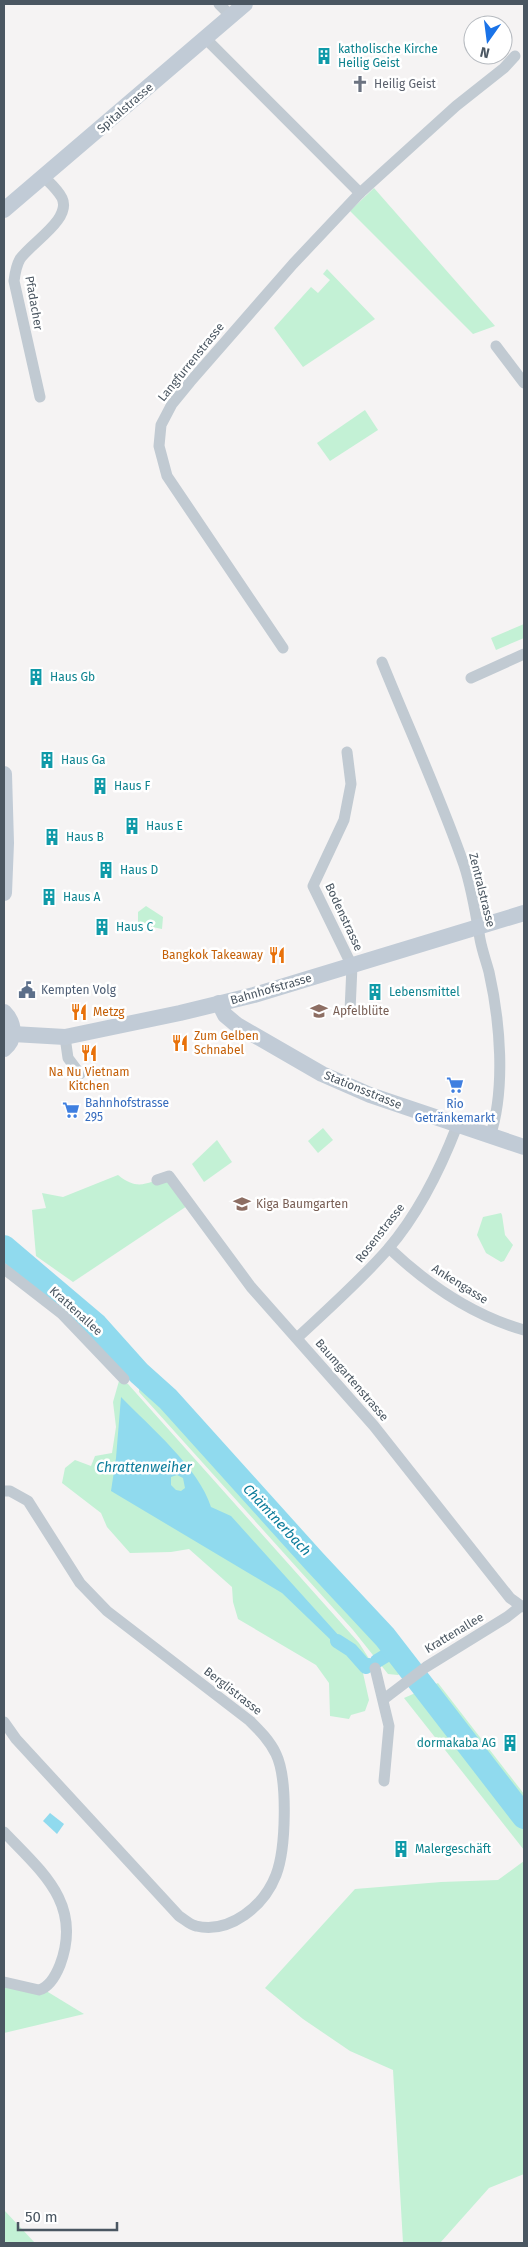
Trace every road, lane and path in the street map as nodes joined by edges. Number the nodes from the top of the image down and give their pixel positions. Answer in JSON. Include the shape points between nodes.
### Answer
{"nodes":[{"id":1,"x":219,"y":4,"type":"edge"},
{"id":2,"x":245,"y":4,"type":"edge"},
{"id":3,"x":231,"y":16,"type":"junction"},
{"id":4,"x":205,"y":38,"type":"junction"},
{"id":5,"x":515,"y":56,"type":"dead end"},
{"id":6,"x":44,"y":177,"type":"junction"},
{"id":7,"x":360,"y":193,"type":"junction"},
{"id":8,"x":4,"y":210,"type":"edge"},
{"id":9,"x":496,"y":346,"type":"dead end"},
{"id":10,"x":524,"y":383,"type":"edge"},
{"id":11,"x":40,"y":397,"type":"dead end"},
{"id":12,"x":283,"y":648,"type":"dead end"},
{"id":13,"x":524,"y":654,"type":"edge"},
{"id":14,"x":382,"y":662,"type":"dead end"},
{"id":15,"x":471,"y":678,"type":"dead end"},
{"id":16,"x":347,"y":752,"type":"dead end"},
{"id":17,"x":4,"y":774,"type":"edge"},
{"id":18,"x":4,"y":893,"type":"edge"},
{"id":19,"x":524,"y":913,"type":"edge"},
{"id":20,"x":479,"y":927,"type":"junction"},
{"id":21,"x":352,"y":966,"type":"junction"},
{"id":22,"x":219,"y":1003,"type":"junction"},
{"id":23,"x":350,"y":1011,"type":"dead end"},
{"id":24,"x":4,"y":1012,"type":"edge"},
{"id":25,"x":13,"y":1034,"type":"junction"},
{"id":26,"x":65,"y":1037,"type":"junction"},
{"id":27,"x":4,"y":1049,"type":"edge"},
{"id":28,"x":80,"y":1074,"type":"dead end"},
{"id":29,"x":457,"y":1126,"type":"junction"},
{"id":30,"x":490,"y":1136,"type":"junction"},
{"id":31,"x":524,"y":1146,"type":"edge"},
{"id":32,"x":157,"y":1180,"type":"dead end"},
{"id":33,"x":389,"y":1248,"type":"junction"},
{"id":34,"x":4,"y":1269,"type":"edge"},
{"id":35,"x":524,"y":1330,"type":"edge"},
{"id":36,"x":297,"y":1338,"type":"junction"},
{"id":37,"x":124,"y":1379,"type":"dead end"},
{"id":38,"x":4,"y":1491,"type":"edge"},
{"id":39,"x":522,"y":1606,"type":"edge"},
{"id":40,"x":375,"y":1668,"type":"dead end"},
{"id":41,"x":384,"y":1699,"type":"junction"},
{"id":42,"x":4,"y":1722,"type":"edge"},
{"id":43,"x":384,"y":1782,"type":"dead end"},
{"id":44,"x":4,"y":1832,"type":"edge"},
{"id":45,"x":4,"y":1982,"type":"edge"}],
"edges":[{"from":1,"to":3,"type":"street"},
{"from":2,"to":3,"type":"main road","name":"Spitalstrasse"},
{"from":3,"to":4,"type":"main road","name":"Spitalstrasse"},
{"from":4,"to":6,"type":"main road","name":"Spitalstrasse"},
{"from":4,"to":7,"type":"street"},
{"from":5,"to":7,"type":"street","name":"Langfurrenstrasse"},
{"from":6,"to":8,"type":"main road","name":"Spitalstrasse"},
{"from":6,"to":11,"type":"street","name":"Pfadacher","via":[[62,198],[63,211],[57,222],[19,260],[14,281]]},
{"from":7,"to":12,"type":"street","name":"Langfurrenstrasse","via":[[195,375],[168,409],[159,435],[160,456],[167,476]]},
{"from":9,"to":10,"type":"street"},
{"from":13,"to":15,"type":"street"},
{"from":14,"to":20,"type":"street","name":"Zentralstrasse","via":[[464,866]]},
{"from":16,"to":21,"type":"street","name":"Bodenstrasse","via":[[351,784],[344,820],[313,886]]},
{"from":17,"to":18,"type":"main road"},
{"from":19,"to":20,"type":"main road","name":"Bahnhofstrasse"},
{"from":20,"to":21,"type":"main road","name":"Bahnhofstrasse"},
{"from":20,"to":30,"type":"street","name":"Zentralstrasse","via":[[499,1045],[498,1094]]},
{"from":21,"to":22,"type":"main road","name":"Bahnhofstrasse"},
{"from":21,"to":23,"type":"street","name":"Bodenstrasse"},
{"from":22,"to":26,"type":"main road","name":"Bahnhofstrasse"},
{"from":22,"to":29,"type":"main road","name":"Stationsstrasse","via":[[225,1015],[237,1025],[322,1074]]},
{"from":24,"to":25,"type":"main road","via":[[10,1019]]},
{"from":25,"to":26,"type":"main road","name":"Bahnhofstrasse"},
{"from":25,"to":27,"type":"main road"},
{"from":26,"to":28,"type":"street","via":[[68,1058]]},
{"from":29,"to":30,"type":"main road","name":"Stationsstrasse"},
{"from":29,"to":33,"type":"street","name":"Rosenstrasse","via":[[430,1186]]},
{"from":30,"to":31,"type":"main road","name":"Stationsstrasse"},
{"from":32,"to":36,"type":"street","name":"Baumgartenstrasse","via":[[169,1176],[251,1287]]},
{"from":33,"to":35,"type":"street","name":"Ankengasse","via":[[418,1274],[472,1311]]},
{"from":33,"to":36,"type":"street","name":"Rosenstrasse"},
{"from":34,"to":37,"type":"street","name":"Krattenallee","via":[[62,1314]]},
{"from":36,"to":39,"type":"street","name":"Baumgartenstrasse","via":[[374,1426],[510,1598]]},
{"from":38,"to":42,"type":"street","name":"Berglistrasse","via":[[28,1501],[80,1583],[107,1611],[263,1734],[276,1755],[284,1782],[282,1840],[276,1875],[262,1898],[242,1918],[218,1927],[194,1926],[179,1916]]},
{"from":39,"to":41,"type":"street","name":"Krattenallee","via":[[425,1667]]},
{"from":40,"to":41,"type":"street"},
{"from":41,"to":43,"type":"street","via":[[389,1726]]},
{"from":44,"to":45,"type":"street","via":[[50,1882],[62,1904],[67,1928],[63,1958],[48,1985],[33,1990]]}]}
